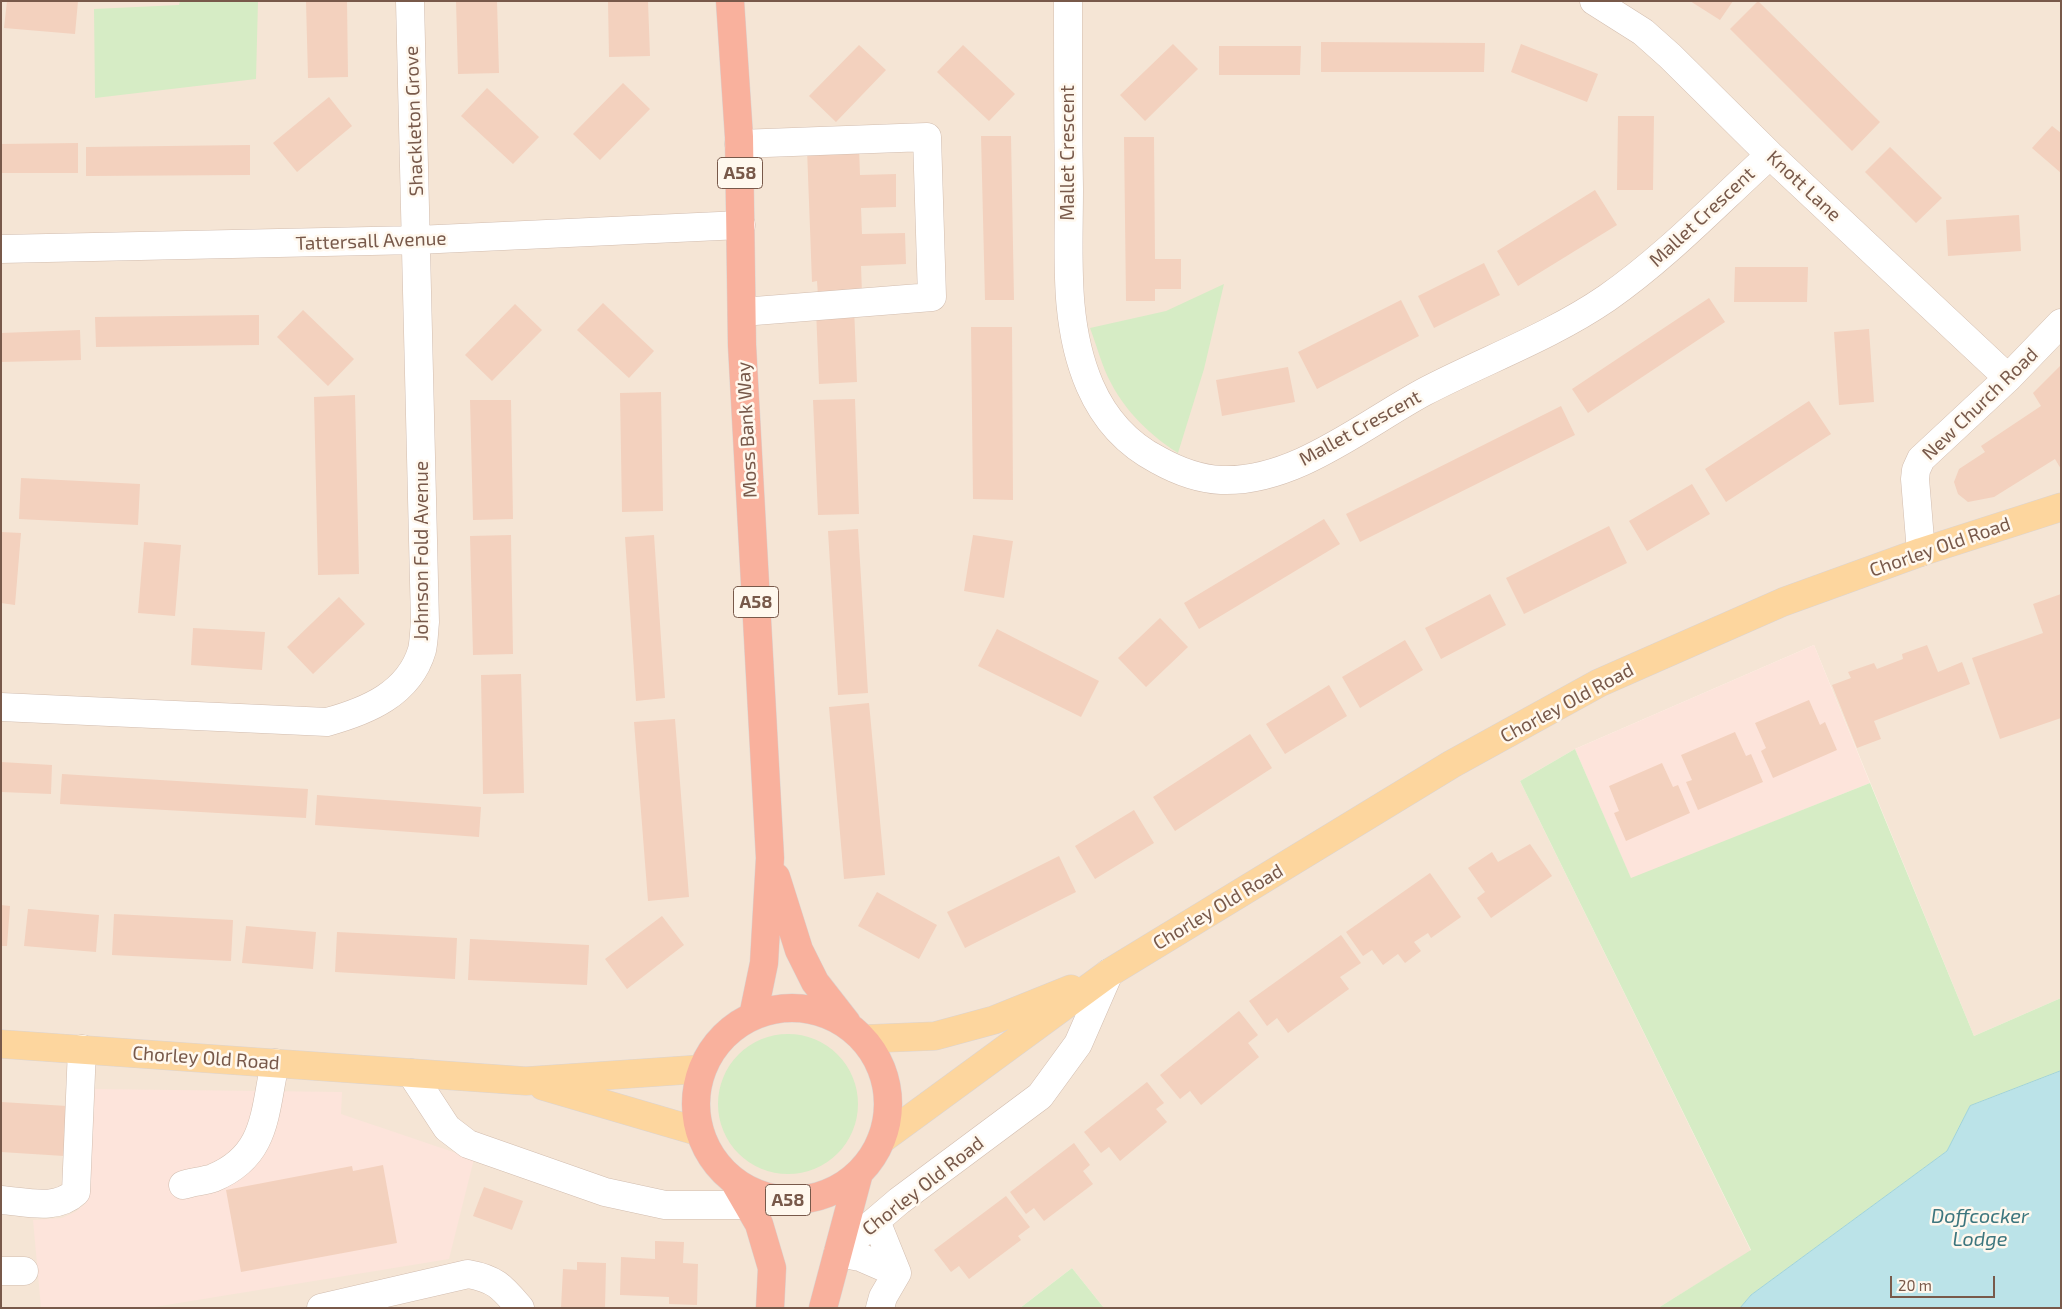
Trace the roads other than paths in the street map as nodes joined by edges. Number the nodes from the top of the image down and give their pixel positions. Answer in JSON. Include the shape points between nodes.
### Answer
{"nodes":[{"id":1,"x":410,"y":1,"type":"edge"},
{"id":2,"x":730,"y":1,"type":"edge"},
{"id":3,"x":1068,"y":1,"type":"edge"},
{"id":4,"x":1594,"y":1,"type":"edge"},
{"id":5,"x":739,"y":144,"type":"junction"},
{"id":6,"x":1770,"y":154,"type":"junction"},
{"id":7,"x":741,"y":225,"type":"junction"},
{"id":8,"x":417,"y":240,"type":"junction"},
{"id":9,"x":1,"y":249,"type":"edge"},
{"id":10,"x":742,"y":312,"type":"junction"},
{"id":11,"x":2061,"y":323,"type":"edge"},
{"id":12,"x":2008,"y":378,"type":"junction"},
{"id":13,"x":2061,"y":507,"type":"edge"},
{"id":14,"x":1921,"y":552,"type":"junction"},
{"id":15,"x":1,"y":706,"type":"edge"},
{"id":16,"x":770,"y":858,"type":"junction"},
{"id":17,"x":1109,"y":973,"type":"junction"},
{"id":18,"x":753,"y":1016,"type":"junction"},
{"id":19,"x":857,"y":1033,"type":"junction"},
{"id":20,"x":1,"y":1044,"type":"edge"},
{"id":21,"x":82,"y":1049,"type":"junction"},
{"id":22,"x":275,"y":1063,"type":"junction"},
{"id":23,"x":702,"y":1069,"type":"junction"},
{"id":24,"x":411,"y":1073,"type":"junction"},
{"id":25,"x":526,"y":1081,"type":"junction"},
{"id":26,"x":700,"y":1132,"type":"junction"},
{"id":27,"x":881,"y":1140,"type":"junction"},
{"id":28,"x":859,"y":1173,"type":"junction"},
{"id":29,"x":734,"y":1181,"type":"junction"},
{"id":30,"x":183,"y":1185,"type":"dead end"},
{"id":31,"x":1,"y":1200,"type":"edge"},
{"id":32,"x":748,"y":1205,"type":"junction"},
{"id":33,"x":876,"y":1221,"type":"junction"},
{"id":34,"x":838,"y":1253,"type":"junction"},
{"id":35,"x":897,"y":1273,"type":"junction"},
{"id":36,"x":321,"y":1308,"type":"edge"},
{"id":37,"x":520,"y":1308,"type":"edge"},
{"id":38,"x":770,"y":1308,"type":"edge"},
{"id":39,"x":823,"y":1308,"type":"edge"},
{"id":40,"x":880,"y":1308,"type":"edge"}],
"edges":[{"from":1,"to":8,"type":"street","name":"Shackleton Grove"},
{"from":2,"to":5,"type":"highway","name":"Moss Bank Way","number":"A58"},
{"from":3,"to":6,"type":"street","name":"Mallet Crescent","via":[[1069,304],[1083,364],[1094,393],[1123,435],[1167,465],[1221,480],[1258,476],[1297,464],[1427,391],[1571,321],[1648,267]]},
{"from":4,"to":6,"type":"street","name":"Knott Lane","via":[[1650,38]]},
{"from":5,"to":7,"type":"highway","name":"Moss Bank Way","number":"A58"},
{"from":5,"to":10,"type":"street","via":[[927,137],[932,297]]},
{"from":6,"to":12,"type":"street","name":"Knott Lane"},
{"from":7,"to":8,"type":"street","name":"Tattersall Avenue"},
{"from":7,"to":10,"type":"highway","name":"Moss Bank Way","number":"A58"},
{"from":8,"to":9,"type":"street","name":"Tattersall Avenue"},
{"from":8,"to":15,"type":"street","name":"Johnson Fold Avenue","via":[[425,622],[422,650],[409,676],[390,696],[360,712],[327,722]]},
{"from":10,"to":16,"type":"highway","name":"Moss Bank Way","number":"A58"},
{"from":11,"to":12,"type":"street","name":"New Church Road"},
{"from":12,"to":14,"type":"street","name":"New Church Road","via":[[1921,459],[1915,479]]},
{"from":13,"to":14,"type":"main road","name":"Chorley Old Road"},
{"from":14,"to":17,"type":"main road","name":"Chorley Old Road","via":[[1783,602],[1599,683],[1452,764]]},
{"from":16,"to":18,"type":"highway","name":"Moss Bank Way","number":"A58","via":[[764,964]]},
{"from":16,"to":19,"type":"highway","name":"Moss Bank Way","number":"A58","via":[[798,950],[815,982]]},
{"from":17,"to":19,"type":"main road","name":"Chorley Old Road","via":[[994,1020],[944,1034]]},
{"from":17,"to":27,"type":"main road","name":"Chorley Old Road"},
{"from":17,"to":33,"type":"street","name":"Chorley Old Road","via":[[1078,1044],[1040,1096]]},
{"from":18,"to":19,"type":"highway","name":"Chorley Old Road","number":"A58","via":[[777,1009],[802,1008],[828,1014]]},
{"from":18,"to":23,"type":"highway","name":"Chorley Old Road","number":"A58","via":[[731,1029],[714,1047]]},
{"from":19,"to":27,"type":"highway","name":"Chorley Old Road","number":"A58","via":[[879,1061],[887,1087],[888,1114]]},
{"from":20,"to":21,"type":"main road","name":"Chorley Old Road"},
{"from":21,"to":22,"type":"main road","name":"Chorley Old Road"},
{"from":21,"to":31,"type":"street","via":[[76,1192],[66,1201],[48,1204]]},
{"from":22,"to":24,"type":"main road","name":"Chorley Old Road"},
{"from":22,"to":30,"type":"street","via":[[258,1140],[248,1156],[213,1178]]},
{"from":23,"to":25,"type":"main road","name":"Chorley Old Road"},
{"from":23,"to":26,"type":"highway","name":"Chorley Old Road","number":"A58","via":[[696,1101]]},
{"from":24,"to":25,"type":"main road","name":"Chorley Old Road"},
{"from":24,"to":32,"type":"street","via":[[446,1128],[468,1144],[605,1192],[665,1204]]},
{"from":25,"to":26,"type":"main road","name":"Chorley Old Road"},
{"from":26,"to":29,"type":"highway","name":"Chorley Old Road","number":"A58","via":[[713,1160]]},
{"from":27,"to":28,"type":"highway","name":"Chorley Old Road","number":"A58"},
{"from":28,"to":29,"type":"highway","name":"Chorley Old Road","number":"A58","via":[[838,1188],[813,1198],[786,1200],[760,1195]]},
{"from":28,"to":34,"type":"highway","number":"A58"},
{"from":29,"to":32,"type":"highway","number":"A58"},
{"from":32,"to":38,"type":"highway","number":"A58","via":[[759,1224],[772,1268]]},
{"from":33,"to":34,"type":"street","name":"Chorley Old Road"},
{"from":33,"to":35,"type":"street"},
{"from":34,"to":35,"type":"street","via":[[860,1257]]},
{"from":34,"to":39,"type":"highway","number":"A58"},
{"from":35,"to":40,"type":"street"},
{"from":36,"to":37,"type":"street","via":[[468,1274],[489,1278],[502,1287]]}]}
